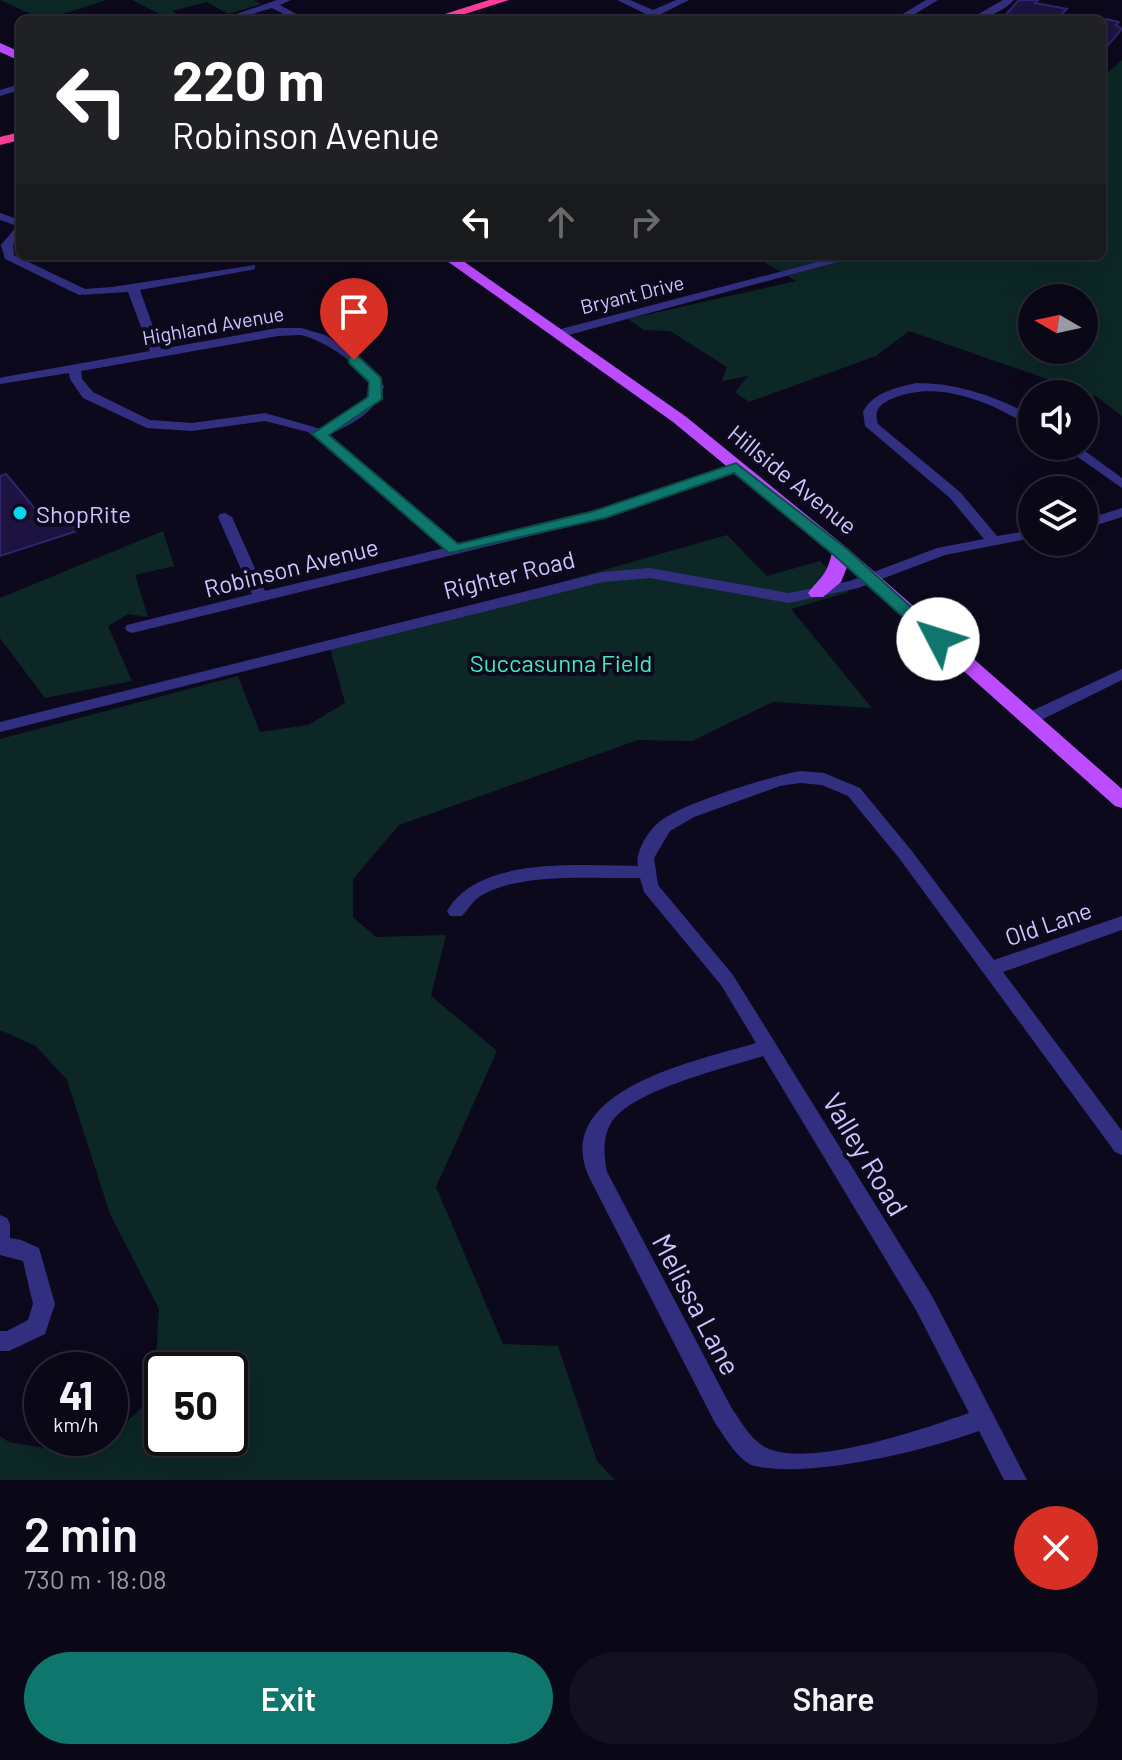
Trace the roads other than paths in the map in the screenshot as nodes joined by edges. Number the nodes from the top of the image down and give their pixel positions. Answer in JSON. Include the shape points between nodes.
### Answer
{"nodes":[{"id":1,"x":286,"y":0,"type":"edge"},
{"id":2,"x":503,"y":0,"type":"edge"},
{"id":3,"x":523,"y":0,"type":"edge"},
{"id":4,"x":622,"y":0,"type":"edge"},
{"id":5,"x":684,"y":0,"type":"edge"},
{"id":6,"x":933,"y":0,"type":"edge"},
{"id":7,"x":993,"y":0,"type":"edge"},
{"id":8,"x":1009,"y":0,"type":"edge"},
{"id":9,"x":272,"y":4,"type":"junction"},
{"id":10,"x":984,"y":12,"type":"junction"},
{"id":11,"x":653,"y":14,"type":"junction"},
{"id":12,"x":236,"y":16,"type":"edge"},
{"id":13,"x":294,"y":16,"type":"edge"},
{"id":14,"x":446,"y":16,"type":"edge"},
{"id":15,"x":467,"y":16,"type":"edge"},
{"id":16,"x":645,"y":16,"type":"edge"},
{"id":17,"x":658,"y":16,"type":"edge"},
{"id":18,"x":905,"y":16,"type":"edge"},
{"id":19,"x":978,"y":16,"type":"edge"},
{"id":20,"x":16,"y":232,"type":"edge"},
{"id":21,"x":453,"y":260,"type":"edge"},
{"id":22,"x":838,"y":260,"type":"edge"},
{"id":23,"x":251,"y":267,"type":"dead end"},
{"id":24,"x":133,"y":288,"type":"junction"},
{"id":25,"x":561,"y":333,"type":"junction"},
{"id":26,"x":157,"y":354,"type":"junction"},
{"id":27,"x":74,"y":369,"type":"junction"},
{"id":28,"x":2,"y":382,"type":"edge"},
{"id":29,"x":1018,"y":416,"type":"edge"},
{"id":30,"x":320,"y":434,"type":"junction"},
{"id":31,"x":1089,"y":460,"type":"edge"},
{"id":32,"x":736,"y":467,"type":"junction"},
{"id":33,"x":1122,"y":484,"type":"edge"},
{"id":34,"x":1122,"y":512,"type":"edge"},
{"id":35,"x":225,"y":517,"type":"dead end"},
{"id":36,"x":1098,"y":520,"type":"edge"},
{"id":37,"x":1018,"y":536,"type":"edge"},
{"id":38,"x":993,"y":540,"type":"junction"},
{"id":39,"x":455,"y":549,"type":"junction"},
{"id":40,"x":841,"y":552,"type":"junction"},
{"id":41,"x":869,"y":578,"type":"junction"},
{"id":42,"x":817,"y":593,"type":"junction"},
{"id":43,"x":260,"y":597,"type":"junction"},
{"id":44,"x":132,"y":628,"type":"dead end"},
{"id":45,"x":1122,"y":674,"type":"edge"},
{"id":46,"x":1031,"y":718,"type":"junction"},
{"id":47,"x":0,"y":727,"type":"edge"},
{"id":48,"x":1122,"y":801,"type":"edge"},
{"id":49,"x":645,"y":872,"type":"junction"},
{"id":50,"x":456,"y":911,"type":"dead end"},
{"id":51,"x":1122,"y":923,"type":"edge"},
{"id":52,"x":989,"y":969,"type":"junction"},
{"id":53,"x":768,"y":1047,"type":"junction"},
{"id":54,"x":1122,"y":1146,"type":"edge"},
{"id":55,"x":0,"y":1224,"type":"edge"},
{"id":56,"x":0,"y":1246,"type":"edge"},
{"id":57,"x":0,"y":1341,"type":"edge"},
{"id":58,"x":983,"y":1419,"type":"junction"},
{"id":59,"x":1016,"y":1480,"type":"edge"}],
"edges":[{"from":1,"to":9,"type":"street"},
{"from":2,"to":14,"type":"highway"},
{"from":3,"to":15,"type":"highway"},
{"from":4,"to":11,"type":"street"},
{"from":5,"to":11,"type":"street"},
{"from":6,"to":18,"type":"street"},
{"from":7,"to":10,"type":"street","via":[[982,6]]},
{"from":8,"to":10,"type":"street","via":[[997,11]]},
{"from":9,"to":12,"type":"street"},
{"from":9,"to":13,"type":"street"},
{"from":10,"to":19,"type":"street"},
{"from":11,"to":16,"type":"street"},
{"from":11,"to":17,"type":"street"},
{"from":20,"to":24,"type":"street","via":[[7,245],[15,262],[83,293]]},
{"from":21,"to":25,"type":"main road","name":"Hillside Avenue"},
{"from":22,"to":25,"type":"street","name":"Bryant Drive"},
{"from":23,"to":24,"type":"street"},
{"from":24,"to":26,"type":"street"},
{"from":25,"to":32,"type":"main road","name":"Hillside Avenue"},
{"from":26,"to":27,"type":"street","name":"Highland Avenue"},
{"from":26,"to":30,"type":"street","name":"Highland Avenue","via":[[286,331],[322,336],[378,386],[375,399],[364,409]]},
{"from":27,"to":28,"type":"street","name":"Highland Avenue"},
{"from":27,"to":30,"type":"street","via":[[88,395],[147,424],[192,427],[265,417],[293,421]]},
{"from":29,"to":38,"type":"street","via":[[948,388],[913,387],[870,406],[872,426],[955,495]]},
{"from":30,"to":39,"type":"street"},
{"from":31,"to":33,"type":"street"},
{"from":32,"to":39,"type":"street","name":"Robinson Avenue","via":[[599,515]]},
{"from":32,"to":40,"type":"main road","name":"Hillside Avenue"},
{"from":34,"to":36,"type":"street"},
{"from":35,"to":43,"type":"street"},
{"from":37,"to":38,"type":"street","name":"Righter Road"},
{"from":38,"to":41,"type":"street","name":"Righter Road","via":[[942,551]]},
{"from":39,"to":43,"type":"street","name":"Robinson Avenue"},
{"from":40,"to":41,"type":"main road","name":"Hillside Avenue"},
{"from":40,"to":42,"type":"main road","via":[[835,578]]},
{"from":41,"to":42,"type":"street","name":"Righter Road"},
{"from":41,"to":46,"type":"main road","name":"Hillside Avenue"},
{"from":42,"to":47,"type":"street","name":"Righter Road","via":[[767,596],[650,573],[603,577]]},
{"from":43,"to":44,"type":"street","name":"Robinson Avenue"},
{"from":45,"to":46,"type":"street"},
{"from":46,"to":48,"type":"main road","name":"Hillside Avenue"},
{"from":49,"to":50,"type":"street","via":[[518,879],[477,889]]},
{"from":49,"to":52,"type":"street","via":[[645,858],[664,827],[688,813],[778,781],[824,779],[867,804]]},
{"from":49,"to":53,"type":"street","name":"Valley Road","via":[[650,887],[727,980]]},
{"from":51,"to":52,"type":"street","name":"Old Lane"},
{"from":52,"to":54,"type":"street"},
{"from":53,"to":58,"type":"street","name":"Valley Road","via":[[924,1303]]},
{"from":53,"to":58,"type":"street","name":"Melissa Lane","via":[[634,1093],[607,1112],[594,1143],[597,1173],[723,1415],[760,1457],[806,1472],[841,1468]]},
{"from":55,"to":56,"type":"street"},
{"from":56,"to":57,"type":"street","via":[[32,1255],[44,1304],[37,1327]]},
{"from":58,"to":59,"type":"street","name":"Valley Road"}]}
